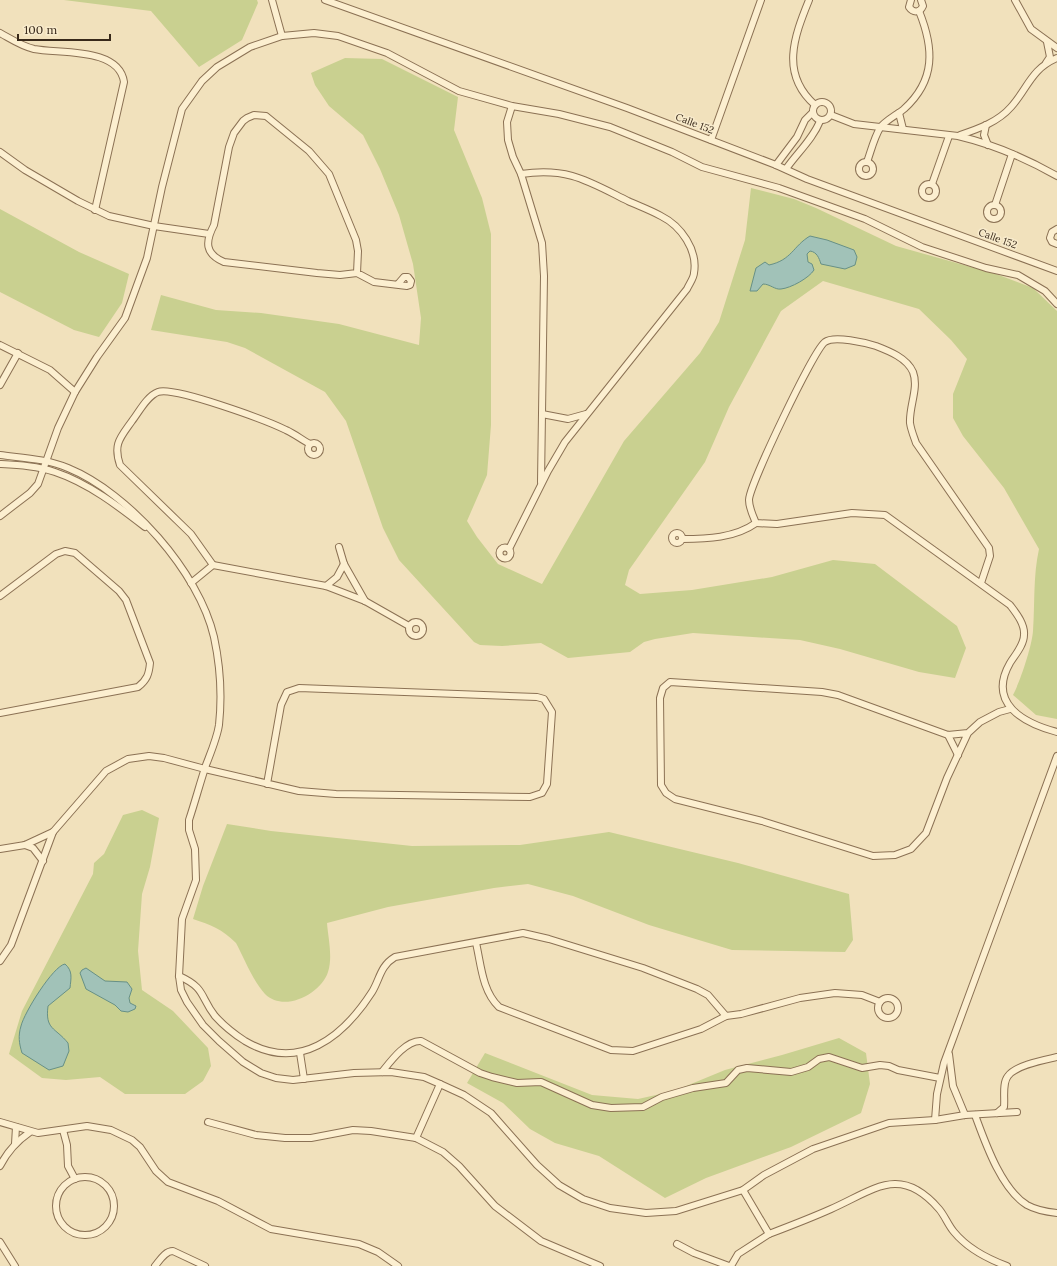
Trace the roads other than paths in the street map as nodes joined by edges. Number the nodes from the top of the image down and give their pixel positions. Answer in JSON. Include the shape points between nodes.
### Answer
{"nodes":[{"id":1,"x":272,"y":0,"type":"edge"},
{"id":2,"x":325,"y":0,"type":"edge"},
{"id":3,"x":761,"y":0,"type":"edge"},
{"id":4,"x":809,"y":0,"type":"edge"},
{"id":5,"x":911,"y":0,"type":"edge"},
{"id":6,"x":921,"y":0,"type":"edge"},
{"id":7,"x":1015,"y":0,"type":"edge"},
{"id":8,"x":918,"y":11,"type":"junction"},
{"id":9,"x":0,"y":33,"type":"edge"},
{"id":10,"x":282,"y":36,"type":"junction"},
{"id":11,"x":1047,"y":42,"type":"junction"},
{"id":12,"x":1057,"y":48,"type":"edge"},
{"id":13,"x":1057,"y":58,"type":"edge"},
{"id":14,"x":1046,"y":63,"type":"junction"},
{"id":15,"x":815,"y":105,"type":"junction"},
{"id":16,"x":512,"y":106,"type":"junction"},
{"id":17,"x":812,"y":113,"type":"junction"},
{"id":18,"x":899,"y":113,"type":"junction"},
{"id":19,"x":831,"y":115,"type":"junction"},
{"id":20,"x":820,"y":121,"type":"junction"},
{"id":21,"x":986,"y":125,"type":"junction"},
{"id":22,"x":880,"y":126,"type":"junction"},
{"id":23,"x":903,"y":130,"type":"junction"},
{"id":24,"x":949,"y":136,"type":"junction"},
{"id":25,"x":958,"y":136,"type":"junction"},
{"id":26,"x":711,"y":140,"type":"junction"},
{"id":27,"x":988,"y":145,"type":"junction"},
{"id":28,"x":0,"y":152,"type":"edge"},
{"id":29,"x":1012,"y":154,"type":"junction"},
{"id":30,"x":868,"y":162,"type":"dead end"},
{"id":31,"x":776,"y":165,"type":"junction"},
{"id":32,"x":786,"y":169,"type":"junction"},
{"id":33,"x":521,"y":174,"type":"junction"},
{"id":34,"x":1057,"y":176,"type":"edge"},
{"id":35,"x":932,"y":184,"type":"dead end"},
{"id":36,"x":995,"y":205,"type":"dead end"},
{"id":37,"x":95,"y":210,"type":"junction"},
{"id":38,"x":154,"y":226,"type":"junction"},
{"id":39,"x":1057,"y":230,"type":"edge"},
{"id":40,"x":209,"y":234,"type":"junction"},
{"id":41,"x":1057,"y":244,"type":"edge"},
{"id":42,"x":1057,"y":271,"type":"edge"},
{"id":43,"x":357,"y":273,"type":"junction"},
{"id":44,"x":398,"y":284,"type":"dead end"},
{"id":45,"x":1057,"y":304,"type":"edge"},
{"id":46,"x":0,"y":345,"type":"edge"},
{"id":47,"x":18,"y":352,"type":"junction"},
{"id":48,"x":0,"y":385,"type":"edge"},
{"id":49,"x":75,"y":392,"type":"junction"},
{"id":50,"x":542,"y":414,"type":"junction"},
{"id":51,"x":586,"y":414,"type":"junction"},
{"id":52,"x":310,"y":444,"type":"dead end"},
{"id":53,"x":0,"y":455,"type":"edge"},
{"id":54,"x":45,"y":461,"type":"junction"},
{"id":55,"x":0,"y":464,"type":"edge"},
{"id":56,"x":43,"y":469,"type":"junction"},
{"id":57,"x":541,"y":484,"type":"junction"},
{"id":58,"x":0,"y":516,"type":"edge"},
{"id":59,"x":756,"y":523,"type":"junction"},
{"id":60,"x":156,"y":536,"type":"junction"},
{"id":61,"x":682,"y":539,"type":"dead end"},
{"id":62,"x":339,"y":547,"type":"dead end"},
{"id":63,"x":509,"y":549,"type":"dead end"},
{"id":64,"x":344,"y":564,"type":"junction"},
{"id":65,"x":213,"y":565,"type":"junction"},
{"id":66,"x":191,"y":583,"type":"junction"},
{"id":67,"x":981,"y":583,"type":"junction"},
{"id":68,"x":326,"y":586,"type":"junction"},
{"id":69,"x":0,"y":596,"type":"edge"},
{"id":70,"x":365,"y":601,"type":"junction"},
{"id":71,"x":409,"y":626,"type":"dead end"},
{"id":72,"x":1010,"y":709,"type":"junction"},
{"id":73,"x":0,"y":713,"type":"edge"},
{"id":74,"x":1057,"y":732,"type":"edge"},
{"id":75,"x":968,"y":733,"type":"junction"},
{"id":76,"x":948,"y":735,"type":"junction"},
{"id":77,"x":958,"y":755,"type":"junction"},
{"id":78,"x":1057,"y":756,"type":"edge"},
{"id":79,"x":205,"y":770,"type":"junction"},
{"id":80,"x":267,"y":784,"type":"junction"},
{"id":81,"x":53,"y":832,"type":"junction"},
{"id":82,"x":25,"y":845,"type":"junction"},
{"id":83,"x":0,"y":849,"type":"edge"},
{"id":84,"x":43,"y":862,"type":"junction"},
{"id":85,"x":476,"y":943,"type":"junction"},
{"id":86,"x":0,"y":962,"type":"edge"},
{"id":87,"x":179,"y":976,"type":"junction"},
{"id":88,"x":880,"y":1002,"type":"dead end"},
{"id":89,"x":726,"y":1016,"type":"junction"},
{"id":90,"x":300,"y":1052,"type":"junction"},
{"id":91,"x":949,"y":1052,"type":"junction"},
{"id":92,"x":1057,"y":1057,"type":"edge"},
{"id":93,"x":382,"y":1072,"type":"junction"},
{"id":94,"x":940,"y":1078,"type":"junction"},
{"id":95,"x":304,"y":1079,"type":"junction"},
{"id":96,"x":440,"y":1084,"type":"junction"},
{"id":97,"x":1017,"y":1112,"type":"dead end"},
{"id":98,"x":997,"y":1114,"type":"junction"},
{"id":99,"x":965,"y":1115,"type":"junction"},
{"id":100,"x":975,"y":1115,"type":"junction"},
{"id":101,"x":935,"y":1120,"type":"junction"},
{"id":102,"x":0,"y":1122,"type":"edge"},
{"id":103,"x":208,"y":1122,"type":"dead end"},
{"id":104,"x":16,"y":1127,"type":"junction"},
{"id":105,"x":63,"y":1130,"type":"junction"},
{"id":106,"x":30,"y":1132,"type":"junction"},
{"id":107,"x":416,"y":1138,"type":"junction"},
{"id":108,"x":15,"y":1144,"type":"junction"},
{"id":109,"x":0,"y":1166,"type":"edge"},
{"id":110,"x":75,"y":1179,"type":"junction"},
{"id":111,"x":743,"y":1190,"type":"junction"},
{"id":112,"x":1057,"y":1213,"type":"edge"},
{"id":113,"x":769,"y":1234,"type":"junction"},
{"id":114,"x":0,"y":1242,"type":"edge"},
{"id":115,"x":677,"y":1244,"type":"dead end"},
{"id":116,"x":15,"y":1266,"type":"edge"},
{"id":117,"x":156,"y":1266,"type":"edge"},
{"id":118,"x":205,"y":1266,"type":"edge"},
{"id":119,"x":398,"y":1266,"type":"edge"},
{"id":120,"x":600,"y":1266,"type":"edge"},
{"id":121,"x":730,"y":1266,"type":"edge"},
{"id":122,"x":1007,"y":1266,"type":"edge"}],
"edges":[{"from":1,"to":10,"type":"street"},
{"from":2,"to":26,"type":"street","name":"Calle 152"},
{"from":3,"to":26,"type":"street"},
{"from":4,"to":15,"type":"street","via":[[796,31],[792,53],[799,84]]},
{"from":5,"to":8,"type":"street","via":[[910,9]]},
{"from":6,"to":8,"type":"street","via":[[923,6]]},
{"from":7,"to":11,"type":"street","via":[[1031,29]]},
{"from":8,"to":18,"type":"street","via":[[926,32],[930,60],[924,83],[915,97]]},
{"from":9,"to":37,"type":"street","via":[[20,45],[34,49],[102,58],[120,70],[124,82]]},
{"from":10,"to":16,"type":"street","via":[[314,33],[362,43],[387,53],[459,91]]},
{"from":10,"to":38,"type":"street","via":[[232,56],[202,81],[191,95],[182,109]]},
{"from":11,"to":12,"type":"street"},
{"from":11,"to":14,"type":"street","via":[[1050,57]]},
{"from":13,"to":14,"type":"street"},
{"from":14,"to":21,"type":"street","via":[[1032,76],[1011,108]]},
{"from":15,"to":17,"type":"street"},
{"from":15,"to":19,"type":"street","via":[[821,102],[827,104],[831,109]]},
{"from":16,"to":33,"type":"street","via":[[507,122],[508,140]]},
{"from":16,"to":45,"type":"street","via":[[559,114],[610,127],[702,167],[779,188],[865,219],[922,248],[1018,275],[1045,291]]},
{"from":17,"to":20,"type":"street"},
{"from":17,"to":31,"type":"street"},
{"from":18,"to":22,"type":"street"},
{"from":18,"to":23,"type":"street"},
{"from":19,"to":20,"type":"street"},
{"from":19,"to":22,"type":"street","via":[[854,124]]},
{"from":20,"to":32,"type":"street","via":[[816,133]]},
{"from":21,"to":25,"type":"street"},
{"from":21,"to":27,"type":"street","via":[[984,135]]},
{"from":22,"to":23,"type":"street"},
{"from":22,"to":30,"type":"street"},
{"from":23,"to":24,"type":"street"},
{"from":24,"to":25,"type":"street"},
{"from":24,"to":35,"type":"street"},
{"from":25,"to":27,"type":"street"},
{"from":26,"to":31,"type":"street","name":"Calle 152"},
{"from":27,"to":29,"type":"street"},
{"from":28,"to":37,"type":"street","via":[[25,170]]},
{"from":29,"to":34,"type":"street"},
{"from":29,"to":36,"type":"street"},
{"from":31,"to":32,"type":"street","name":"Calle 152"},
{"from":32,"to":42,"type":"street","name":"Calle 152"},
{"from":33,"to":50,"type":"street","via":[[542,243]]},
{"from":33,"to":51,"type":"street","via":[[553,171],[567,174],[586,180],[663,216],[678,228],[688,242],[695,261],[694,274],[687,289]]},
{"from":37,"to":38,"type":"street","via":[[109,216]]},
{"from":38,"to":40,"type":"street"},
{"from":38,"to":49,"type":"street","via":[[147,258],[125,318]]},
{"from":39,"to":41,"type":"street","via":[[1050,236],[1052,242]]},
{"from":40,"to":43,"type":"street","via":[[208,247],[211,255],[224,262],[317,274]]},
{"from":40,"to":43,"type":"street","via":[[214,225],[234,133],[247,118],[254,115],[266,116],[309,151],[329,174],[356,240]]},
{"from":43,"to":44,"type":"street","via":[[374,282]]},
{"from":46,"to":47,"type":"street"},
{"from":47,"to":48,"type":"street"},
{"from":47,"to":49,"type":"street","via":[[50,370]]},
{"from":49,"to":54,"type":"street"},
{"from":50,"to":51,"type":"street","via":[[568,419]]},
{"from":50,"to":57,"type":"street"},
{"from":51,"to":57,"type":"street","via":[[565,442]]},
{"from":52,"to":65,"type":"street","via":[[267,421],[177,392],[159,392],[151,396],[119,440],[116,454],[120,465],[191,534]]},
{"from":53,"to":54,"type":"street"},
{"from":54,"to":56,"type":"street"},
{"from":54,"to":60,"type":"street","via":[[69,468],[119,498]]},
{"from":55,"to":56,"type":"street"},
{"from":56,"to":58,"type":"street","via":[[38,484]]},
{"from":56,"to":60,"type":"street","via":[[67,476],[86,486]]},
{"from":57,"to":63,"type":"street"},
{"from":59,"to":61,"type":"street","via":[[743,532]]},
{"from":59,"to":67,"type":"street","via":[[776,524],[852,512],[885,515]]},
{"from":59,"to":67,"type":"street","via":[[749,500],[752,490],[817,352],[826,341],[835,339],[868,344],[888,350],[902,359],[912,371],[915,382],[910,423],[912,433],[916,443],[989,548],[990,556]]},
{"from":60,"to":66,"type":"street"},
{"from":62,"to":64,"type":"street"},
{"from":64,"to":68,"type":"street","via":[[337,577]]},
{"from":64,"to":70,"type":"street"},
{"from":65,"to":66,"type":"street"},
{"from":65,"to":68,"type":"street"},
{"from":66,"to":79,"type":"street","via":[[214,636],[219,669],[219,725]]},
{"from":67,"to":72,"type":"street","via":[[1010,605],[1020,620],[1024,636],[1004,678],[1004,695]]},
{"from":68,"to":70,"type":"street"},
{"from":69,"to":73,"type":"street","via":[[56,554],[65,551],[75,553],[126,600],[150,663],[145,681],[138,687]]},
{"from":70,"to":71,"type":"street"},
{"from":72,"to":74,"type":"street","via":[[1027,722]]},
{"from":72,"to":75,"type":"street","via":[[980,722]]},
{"from":75,"to":76,"type":"street"},
{"from":75,"to":77,"type":"street"},
{"from":76,"to":77,"type":"street"},
{"from":76,"to":77,"type":"street","via":[[830,694],[670,682],[663,688],[660,698],[661,785],[674,799],[762,821],[873,856],[895,855],[911,848],[926,833]]},
{"from":78,"to":91,"type":"street"},
{"from":79,"to":80,"type":"street"},
{"from":79,"to":81,"type":"street","via":[[164,758],[149,756],[128,759],[106,771]]},
{"from":79,"to":87,"type":"street","via":[[189,820],[195,849],[196,880],[182,919]]},
{"from":80,"to":80,"type":"street","via":[[281,705],[287,692],[299,688],[536,697],[544,699],[552,712],[548,784],[542,793],[530,797],[336,794],[300,791]]},
{"from":81,"to":82,"type":"street"},
{"from":81,"to":84,"type":"street"},
{"from":82,"to":83,"type":"street"},
{"from":82,"to":84,"type":"street","via":[[33,848]]},
{"from":84,"to":86,"type":"street","via":[[11,944]]},
{"from":85,"to":89,"type":"street","via":[[523,933],[549,939],[643,968],[697,989],[708,995]]},
{"from":85,"to":89,"type":"street","via":[[489,996],[499,1007],[611,1050],[633,1051],[701,1029]]},
{"from":85,"to":90,"type":"street","via":[[395,958],[387,962],[373,990],[354,1017],[326,1042]]},
{"from":87,"to":90,"type":"street","via":[[199,988],[214,1015],[228,1030],[247,1042],[268,1050]]},
{"from":87,"to":95,"type":"street","via":[[182,990],[193,1012],[231,1052],[261,1073],[276,1078]]},
{"from":88,"to":89,"type":"street","via":[[862,995],[835,993],[800,998]]},
{"from":90,"to":95,"type":"street"},
{"from":91,"to":94,"type":"street"},
{"from":91,"to":99,"type":"street","via":[[953,1086]]},
{"from":92,"to":98,"type":"street","via":[[1017,1069],[1008,1076],[1004,1107]]},
{"from":93,"to":94,"type":"street","via":[[405,1048],[417,1041],[492,1077],[517,1083],[541,1082],[592,1105],[611,1108],[642,1107],[662,1097],[693,1088],[726,1083],[738,1070],[747,1068],[791,1072],[808,1067],[819,1059],[829,1058],[862,1068],[889,1066]]},
{"from":93,"to":95,"type":"street"},
{"from":93,"to":96,"type":"street","via":[[424,1077]]},
{"from":94,"to":101,"type":"street"},
{"from":96,"to":107,"type":"street"},
{"from":96,"to":111,"type":"street","via":[[464,1095],[491,1113],[559,1185],[582,1199],[610,1208],[646,1213],[676,1211]]},
{"from":97,"to":98,"type":"street"},
{"from":98,"to":100,"type":"street"},
{"from":99,"to":100,"type":"street"},
{"from":99,"to":101,"type":"street"},
{"from":100,"to":112,"type":"street","via":[[992,1159],[1018,1197],[1043,1211]]},
{"from":101,"to":111,"type":"street","via":[[889,1123],[832,1142],[764,1175]]},
{"from":102,"to":104,"type":"street"},
{"from":103,"to":107,"type":"street","via":[[256,1135],[284,1138],[311,1138],[353,1130],[371,1130]]},
{"from":104,"to":106,"type":"street"},
{"from":104,"to":108,"type":"street"},
{"from":105,"to":106,"type":"street","via":[[46,1134]]},
{"from":105,"to":110,"type":"street","via":[[68,1166]]},
{"from":105,"to":119,"type":"street","via":[[87,1126],[111,1130],[140,1147],[156,1171],[168,1182],[218,1201],[271,1229],[359,1244],[378,1252]]},
{"from":106,"to":108,"type":"street"},
{"from":107,"to":120,"type":"street","via":[[443,1152],[495,1206],[541,1241]]},
{"from":108,"to":109,"type":"street"},
{"from":110,"to":110,"type":"street","via":[[61,1190],[56,1208],[58,1216],[73,1232],[96,1234],[111,1221],[114,1211],[112,1196],[104,1184],[95,1179]]},
{"from":111,"to":113,"type":"street"},
{"from":113,"to":121,"type":"street","via":[[738,1254]]},
{"from":113,"to":122,"type":"street","via":[[832,1209],[866,1191],[887,1185],[907,1185],[924,1194],[940,1210],[954,1232],[973,1250]]},
{"from":114,"to":116,"type":"street"},
{"from":115,"to":121,"type":"street"},
{"from":117,"to":118,"type":"street","via":[[169,1251]]}]}
